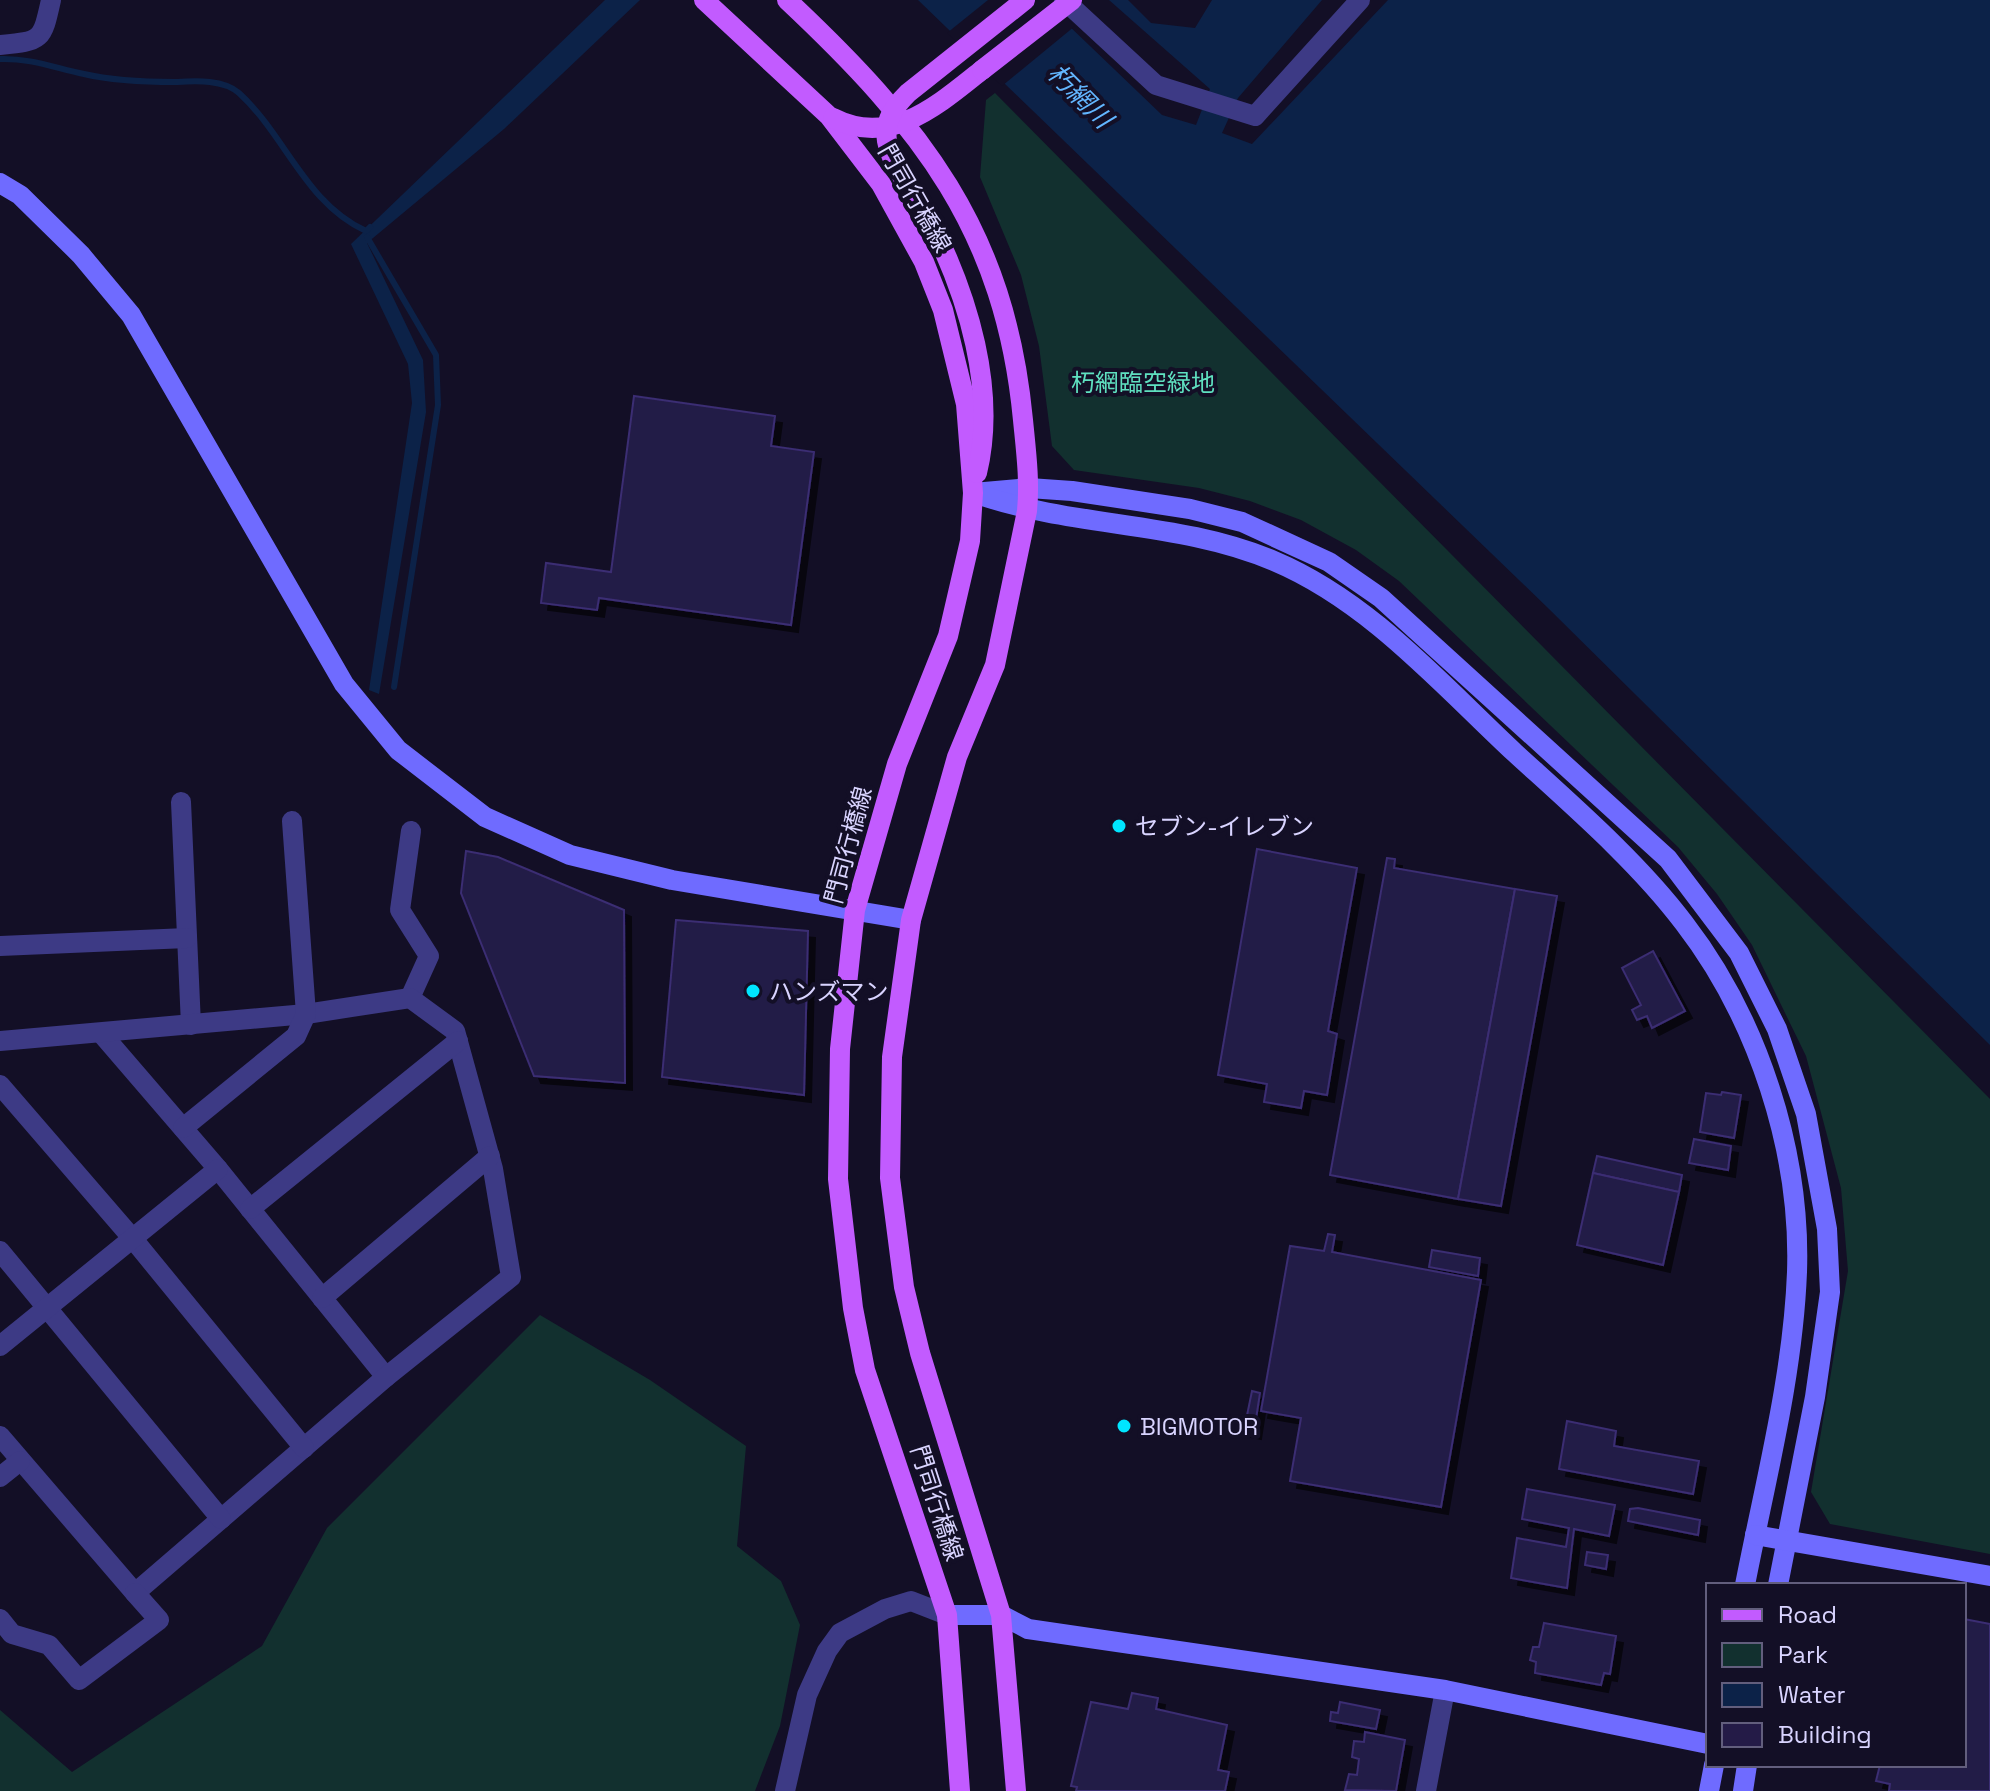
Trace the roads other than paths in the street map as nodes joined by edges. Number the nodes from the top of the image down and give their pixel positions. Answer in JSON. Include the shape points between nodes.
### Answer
{"nodes":[{"id":1,"x":51,"y":0,"type":"edge"},
{"id":2,"x":704,"y":0,"type":"edge"},
{"id":3,"x":787,"y":0,"type":"edge"},
{"id":4,"x":1025,"y":0,"type":"edge"},
{"id":5,"x":1064,"y":0,"type":"edge"},
{"id":6,"x":1072,"y":0,"type":"edge"},
{"id":7,"x":1360,"y":0,"type":"edge"},
{"id":8,"x":0,"y":45,"type":"edge"},
{"id":9,"x":865,"y":74,"type":"junction"},
{"id":10,"x":915,"y":87,"type":"junction"},
{"id":11,"x":933,"y":109,"type":"junction"},
{"id":12,"x":829,"y":116,"type":"junction"},
{"id":13,"x":896,"y":119,"type":"junction"},
{"id":14,"x":929,"y":152,"type":"junction"},
{"id":15,"x":0,"y":183,"type":"edge"},
{"id":16,"x":1029,"y":488,"type":"junction"},
{"id":17,"x":973,"y":493,"type":"junction"},
{"id":18,"x":1027,"y":511,"type":"junction"},
{"id":19,"x":181,"y":802,"type":"dead end"},
{"id":20,"x":292,"y":821,"type":"dead end"},
{"id":21,"x":411,"y":831,"type":"dead end"},
{"id":22,"x":855,"y":910,"type":"junction"},
{"id":23,"x":911,"y":920,"type":"junction"},
{"id":24,"x":187,"y":938,"type":"junction"},
{"id":25,"x":0,"y":946,"type":"edge"},
{"id":26,"x":410,"y":998,"type":"junction"},
{"id":27,"x":306,"y":1014,"type":"junction"},
{"id":28,"x":191,"y":1025,"type":"junction"},
{"id":29,"x":101,"y":1033,"type":"junction"},
{"id":30,"x":0,"y":1041,"type":"edge"},
{"id":31,"x":458,"y":1041,"type":"junction"},
{"id":32,"x":3,"y":1093,"type":"edge"},
{"id":33,"x":183,"y":1128,"type":"junction"},
{"id":34,"x":490,"y":1156,"type":"junction"},
{"id":35,"x":218,"y":1169,"type":"junction"},
{"id":36,"x":250,"y":1209,"type":"junction"},
{"id":37,"x":133,"y":1239,"type":"junction"},
{"id":38,"x":0,"y":1251,"type":"edge"},
{"id":39,"x":322,"y":1298,"type":"junction"},
{"id":40,"x":48,"y":1307,"type":"junction"},
{"id":41,"x":0,"y":1346,"type":"edge"},
{"id":42,"x":386,"y":1377,"type":"junction"},
{"id":43,"x":0,"y":1436,"type":"edge"},
{"id":44,"x":304,"y":1448,"type":"junction"},
{"id":45,"x":20,"y":1461,"type":"junction"},
{"id":46,"x":0,"y":1477,"type":"edge"},
{"id":47,"x":221,"y":1519,"type":"junction"},
{"id":48,"x":1755,"y":1535,"type":"junction"},
{"id":49,"x":1786,"y":1541,"type":"junction"},
{"id":50,"x":1990,"y":1576,"type":"edge"},
{"id":51,"x":1745,"y":1583,"type":"edge"},
{"id":52,"x":1778,"y":1583,"type":"edge"},
{"id":53,"x":135,"y":1593,"type":"junction"},
{"id":54,"x":947,"y":1615,"type":"junction"},
{"id":55,"x":1001,"y":1615,"type":"junction"},
{"id":56,"x":0,"y":1619,"type":"edge"},
{"id":57,"x":1445,"y":1690,"type":"junction"},
{"id":58,"x":1706,"y":1744,"type":"edge"},
{"id":59,"x":1714,"y":1767,"type":"edge"},
{"id":60,"x":1747,"y":1767,"type":"edge"},
{"id":61,"x":785,"y":1791,"type":"edge"},
{"id":62,"x":960,"y":1791,"type":"edge"},
{"id":63,"x":1016,"y":1791,"type":"edge"},
{"id":64,"x":1426,"y":1791,"type":"edge"},
{"id":65,"x":1709,"y":1791,"type":"edge"},
{"id":66,"x":1743,"y":1791,"type":"edge"}],
"edges":[{"from":1,"to":8,"type":"street","via":[[44,33],[34,42]]},
{"from":2,"to":12,"type":"main road","name":"門司行橋線"},
{"from":3,"to":9,"type":"main road","name":"門司行橋線"},
{"from":4,"to":10,"type":"main road"},
{"from":5,"to":7,"type":"street","via":[[1156,85],[1255,116]]},
{"from":6,"to":11,"type":"main road","bridge":true},
{"from":9,"to":10,"type":"main road","via":[[888,89]]},
{"from":9,"to":13,"type":"main road","name":"門司行橋線"},
{"from":10,"to":13,"type":"main road"},
{"from":11,"to":13,"type":"main road"},
{"from":11,"to":14,"type":"main road","via":[[925,130]]},
{"from":12,"to":13,"type":"main road","via":[[856,127]]},
{"from":12,"to":17,"type":"main road","name":"門司行橋線","via":[[881,184],[924,262],[943,310],[966,404]]},
{"from":13,"to":14,"type":"main road","name":"門司行橋線"},
{"from":13,"to":17,"type":"main road","via":[[892,155],[943,247],[974,346],[986,430]]},
{"from":14,"to":16,"type":"main road","name":"門司行橋線","via":[[974,231],[1005,315],[1021,395]]},
{"from":15,"to":22,"type":"street","via":[[20,195],[81,255],[131,315],[344,684],[398,750],[485,817],[570,855],[672,880]]},
{"from":16,"to":17,"type":"street"},
{"from":16,"to":18,"type":"main road","name":"門司行橋線"},
{"from":16,"to":49,"type":"street","via":[[1190,509],[1242,522],[1329,562],[1381,598],[1668,859],[1739,953],[1777,1029],[1806,1114],[1827,1229],[1830,1292]]},
{"from":17,"to":18,"type":"street"},
{"from":17,"to":22,"type":"main road","name":"門司行橋線","via":[[970,541],[948,636],[897,764]]},
{"from":18,"to":23,"type":"main road","name":"門司行橋線","via":[[995,665],[957,757]]},
{"from":18,"to":48,"type":"street","via":[[1238,546],[1321,585],[1368,616],[1524,761],[1684,923],[1752,1043],[1779,1119],[1792,1182],[1797,1271],[1775,1438]]},
{"from":19,"to":24,"type":"street"},
{"from":20,"to":27,"type":"street"},
{"from":21,"to":26,"type":"street","via":[[400,910],[429,956]]},
{"from":22,"to":23,"type":"street"},
{"from":22,"to":54,"type":"main road","name":"門司行橋線","via":[[840,1049],[838,1179],[853,1308],[865,1370]]},
{"from":23,"to":55,"type":"main road","name":"門司行橋線","via":[[892,1057],[890,1178],[904,1287]]},
{"from":24,"to":25,"type":"street"},
{"from":24,"to":28,"type":"street"},
{"from":26,"to":27,"type":"street"},
{"from":26,"to":31,"type":"street","via":[[455,1031]]},
{"from":27,"to":28,"type":"street"},
{"from":27,"to":33,"type":"street","via":[[296,1036]]},
{"from":28,"to":29,"type":"street"},
{"from":29,"to":30,"type":"street"},
{"from":29,"to":33,"type":"street"},
{"from":31,"to":34,"type":"street"},
{"from":31,"to":36,"type":"street"},
{"from":32,"to":37,"type":"street"},
{"from":33,"to":35,"type":"street"},
{"from":34,"to":39,"type":"street"},
{"from":34,"to":42,"type":"street","via":[[511,1277]]},
{"from":35,"to":36,"type":"street"},
{"from":35,"to":37,"type":"street"},
{"from":36,"to":39,"type":"street"},
{"from":37,"to":40,"type":"street"},
{"from":37,"to":44,"type":"street"},
{"from":38,"to":40,"type":"street"},
{"from":39,"to":42,"type":"street"},
{"from":40,"to":41,"type":"street"},
{"from":40,"to":47,"type":"street"},
{"from":42,"to":44,"type":"street"},
{"from":43,"to":45,"type":"street"},
{"from":44,"to":47,"type":"street"},
{"from":45,"to":46,"type":"street"},
{"from":45,"to":53,"type":"street"},
{"from":47,"to":53,"type":"street"},
{"from":48,"to":49,"type":"street"},
{"from":48,"to":51,"type":"street"},
{"from":49,"to":50,"type":"street"},
{"from":49,"to":52,"type":"street"},
{"from":53,"to":56,"type":"street","via":[[159,1620],[79,1680],[49,1645],[12,1634]]},
{"from":54,"to":55,"type":"street"},
{"from":54,"to":61,"type":"street","via":[[911,1601],[840,1633],[807,1695]]},
{"from":54,"to":62,"type":"main road","name":"門司行橋線"},
{"from":55,"to":57,"type":"street","via":[[1028,1629]]},
{"from":55,"to":63,"type":"main road","name":"門司行橋線"},
{"from":57,"to":58,"type":"street"},
{"from":57,"to":64,"type":"street"},
{"from":59,"to":65,"type":"street"},
{"from":60,"to":66,"type":"street"}]}
